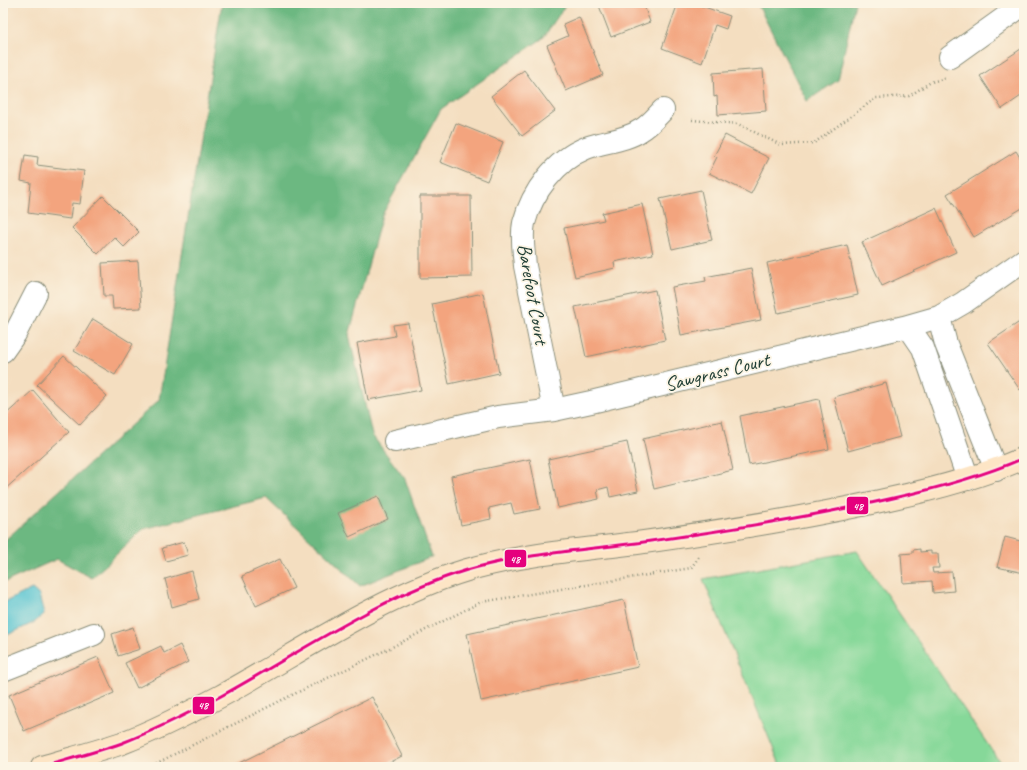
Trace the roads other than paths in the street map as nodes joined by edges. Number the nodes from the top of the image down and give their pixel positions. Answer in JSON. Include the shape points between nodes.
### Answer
{"nodes":[{"id":1,"x":1024,"y":4,"type":"edge"},
{"id":2,"x":950,"y":67,"type":"road end"},
{"id":3,"x":663,"y":110,"type":"dead end"},
{"id":4,"x":1024,"y":260,"type":"edge"},
{"id":5,"x":36,"y":293,"type":"dead end"},
{"id":6,"x":939,"y":317,"type":"junction"},
{"id":7,"x":908,"y":326,"type":"junction"},
{"id":8,"x":3,"y":351,"type":"edge"},
{"id":9,"x":554,"y":410,"type":"junction"},
{"id":10,"x":395,"y":441,"type":"dead end"},
{"id":11,"x":1024,"y":458,"type":"edge"},
{"id":12,"x":996,"y":470,"type":"junction"},
{"id":13,"x":968,"y":479,"type":"junction"},
{"id":14,"x":94,"y":634,"type":"dead end"},
{"id":15,"x":3,"y":670,"type":"edge"},
{"id":16,"x":42,"y":767,"type":"edge"}],
"edges":[{"from":1,"to":2,"type":"street"},
{"from":3,"to":9,"type":"street","name":"Barefoot Court","via":[[640,131],[585,148],[568,158],[539,189],[529,207],[524,224],[525,266]]},
{"from":4,"to":6,"type":"street","name":"Sawgrass Court","via":[[964,303]]},
{"from":5,"to":8,"type":"street","via":[[15,334]]},
{"from":6,"to":7,"type":"street","name":"Sawgrass Court"},
{"from":6,"to":12,"type":"street","via":[[946,344]]},
{"from":7,"to":9,"type":"street","name":"Sawgrass Court"},
{"from":7,"to":13,"type":"street","via":[[923,348]]},
{"from":9,"to":10,"type":"street","name":"Sawgrass Court","via":[[498,417]]},
{"from":11,"to":12,"type":"street"},
{"from":12,"to":13,"type":"street"},
{"from":13,"to":16,"type":"street","via":[[846,509],[716,532],[516,559],[467,570],[363,615],[223,695],[172,721],[124,742]]},
{"from":14,"to":15,"type":"street"}]}
